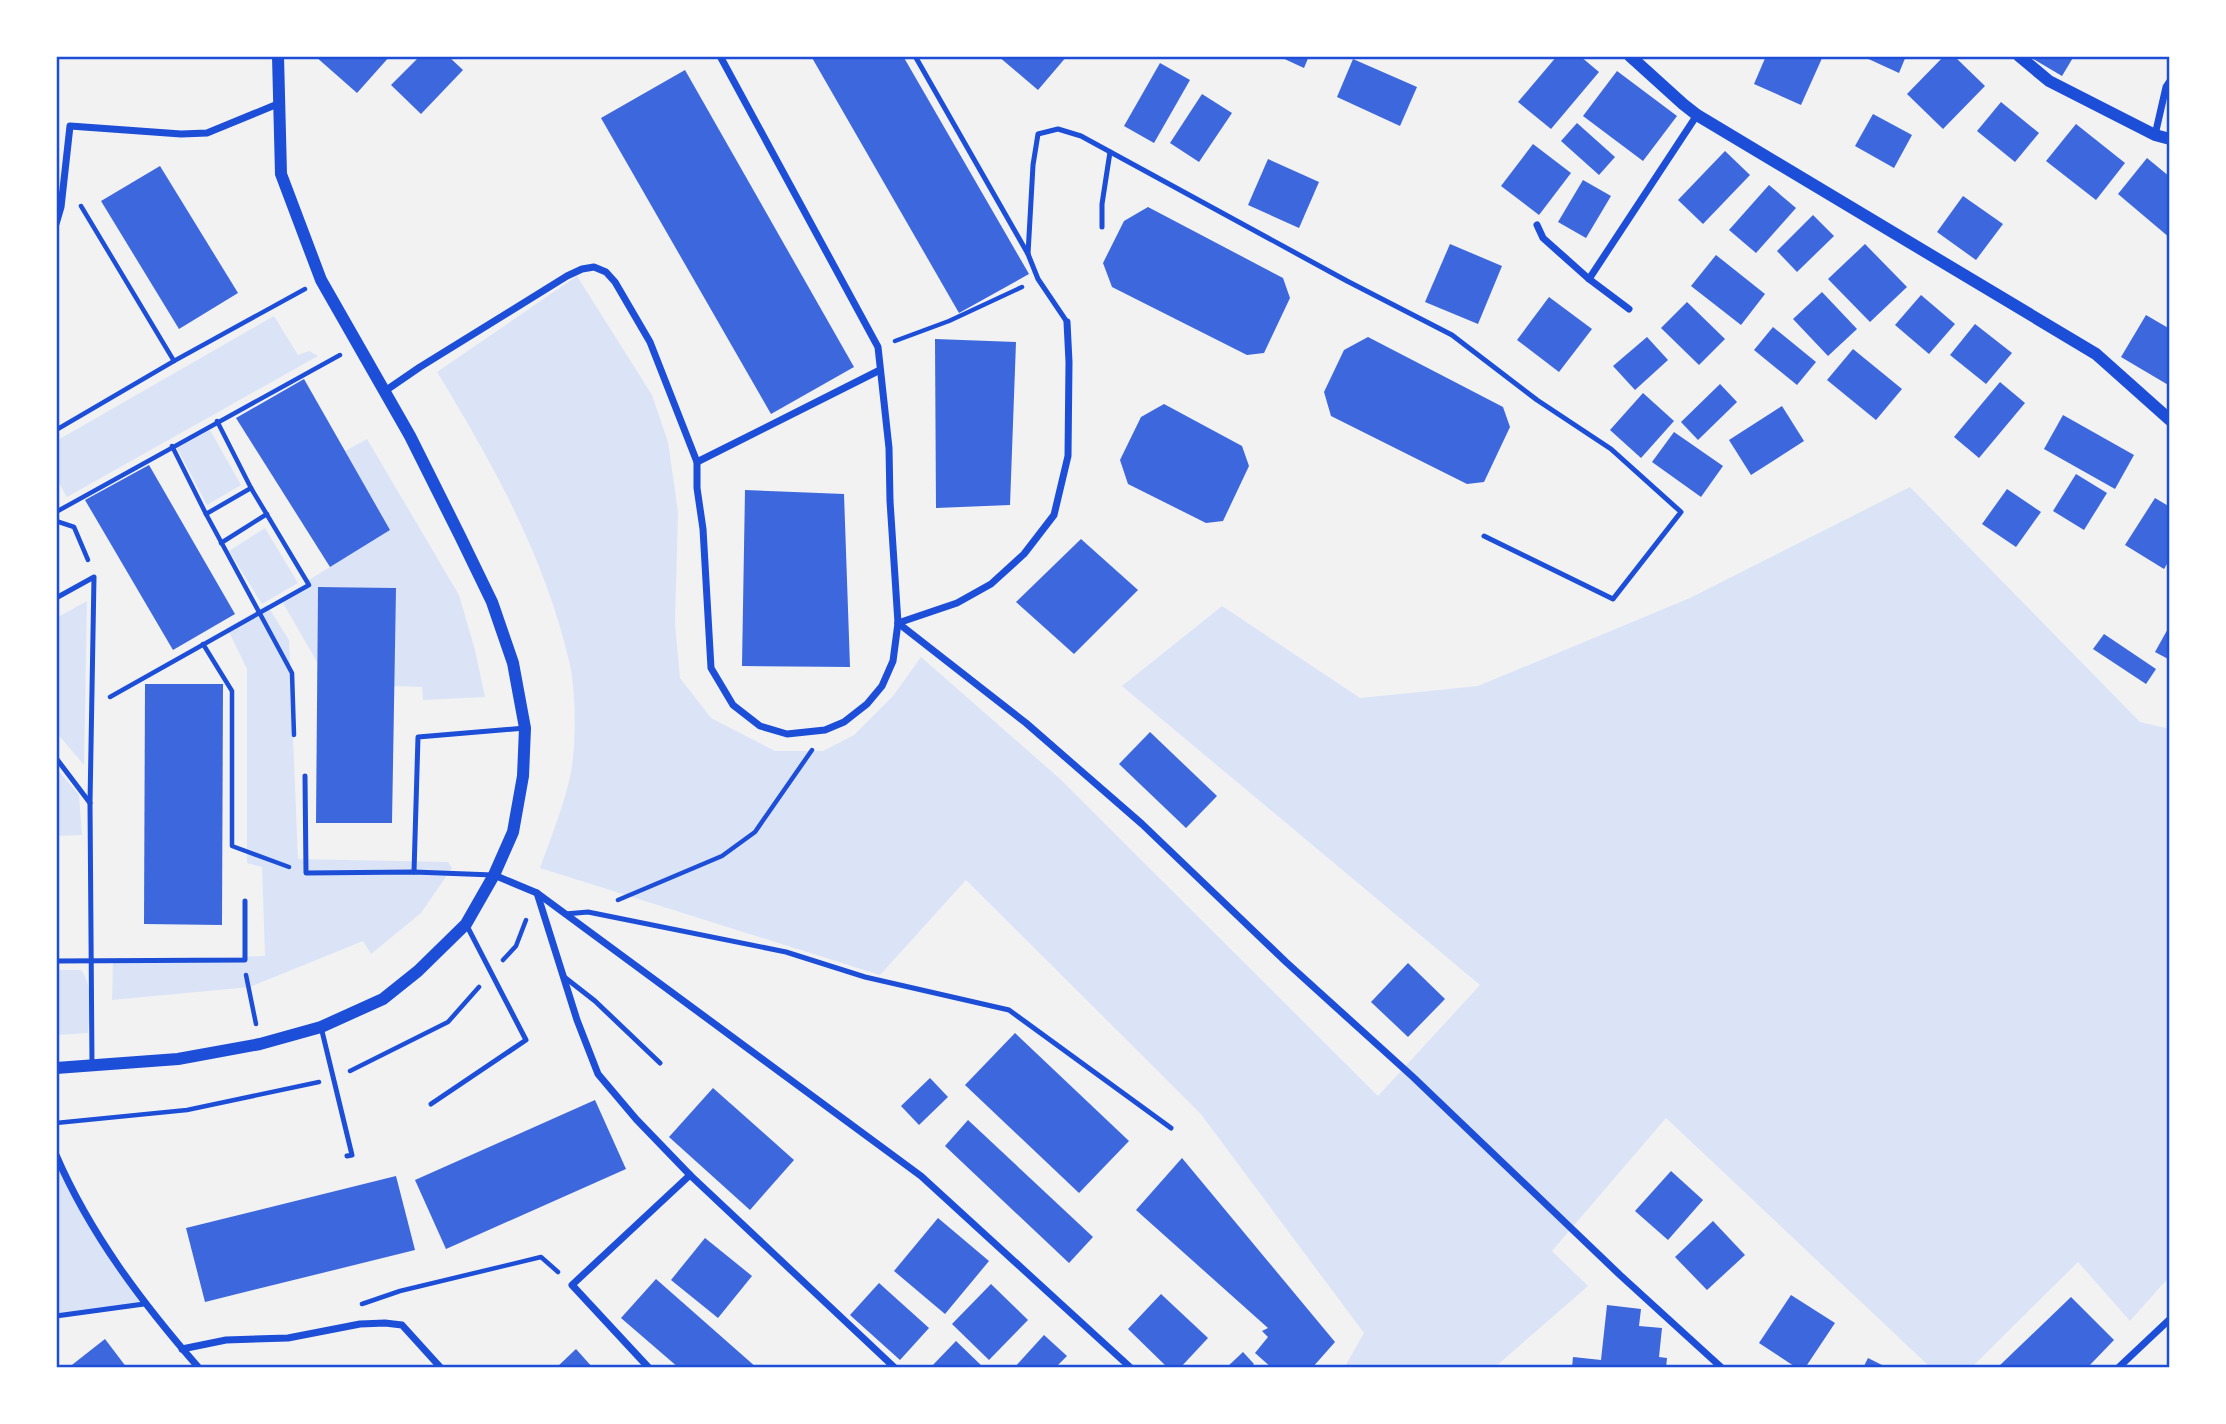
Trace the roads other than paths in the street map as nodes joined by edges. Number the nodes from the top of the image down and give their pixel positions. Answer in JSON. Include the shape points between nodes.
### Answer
{"nodes":[{"id":1,"x":278,"y":56,"type":"edge"},
{"id":2,"x":720,"y":56,"type":"edge"},
{"id":3,"x":915,"y":56,"type":"edge"},
{"id":4,"x":1630,"y":56,"type":"edge"},
{"id":5,"x":2019,"y":56,"type":"edge"},
{"id":6,"x":2170,"y":81,"type":"edge"},
{"id":7,"x":280,"y":103,"type":"junction"},
{"id":8,"x":1697,"y":115,"type":"junction"},
{"id":9,"x":2155,"y":135,"type":"junction"},
{"id":10,"x":2170,"y":139,"type":"edge"},
{"id":11,"x":1110,"y":152,"type":"junction"},
{"id":12,"x":56,"y":224,"type":"edge"},
{"id":13,"x":1537,"y":225,"type":"dead end"},
{"id":14,"x":1102,"y":227,"type":"dead end"},
{"id":15,"x":1028,"y":254,"type":"junction"},
{"id":16,"x":1588,"y":279,"type":"junction"},
{"id":17,"x":1629,"y":309,"type":"dead end"},
{"id":18,"x":1067,"y":322,"type":"joint"},
{"id":19,"x":880,"y":370,"type":"junction"},
{"id":20,"x":385,"y":391,"type":"junction"},
{"id":21,"x":2170,"y":420,"type":"edge"},
{"id":22,"x":697,"y":462,"type":"junction"},
{"id":23,"x":1484,"y":536,"type":"dead end"},
{"id":24,"x":56,"y":598,"type":"edge"},
{"id":25,"x":898,"y":624,"type":"junction"},
{"id":26,"x":525,"y":728,"type":"junction"},
{"id":27,"x":56,"y":758,"type":"edge"},
{"id":28,"x":305,"y":776,"type":"dead end"},
{"id":29,"x":90,"y":803,"type":"junction"},
{"id":30,"x":414,"y":872,"type":"junction"},
{"id":31,"x":494,"y":875,"type":"junction"},
{"id":32,"x":537,"y":892,"type":"junction"},
{"id":33,"x":245,"y":901,"type":"dead end"},
{"id":34,"x":565,"y":914,"type":"junction"},
{"id":35,"x":466,"y":924,"type":"junction"},
{"id":36,"x":56,"y":961,"type":"edge"},
{"id":37,"x":92,"y":961,"type":"junction"},
{"id":38,"x":562,"y":975,"type":"junction"},
{"id":39,"x":321,"y":1027,"type":"junction"},
{"id":40,"x":660,"y":1063,"type":"dead end"},
{"id":41,"x":92,"y":1066,"type":"junction"},
{"id":42,"x":56,"y":1068,"type":"edge"},
{"id":43,"x":431,"y":1104,"type":"dead end"},
{"id":44,"x":1171,"y":1128,"type":"dead end"},
{"id":45,"x":56,"y":1155,"type":"edge"},
{"id":46,"x":347,"y":1156,"type":"dead end"},
{"id":47,"x":690,"y":1175,"type":"junction"},
{"id":48,"x":145,"y":1304,"type":"junction"},
{"id":49,"x":56,"y":1317,"type":"edge"},
{"id":50,"x":2170,"y":1319,"type":"edge"},
{"id":51,"x":183,"y":1349,"type":"junction"},
{"id":52,"x":198,"y":1368,"type":"edge"},
{"id":53,"x":441,"y":1368,"type":"edge"},
{"id":54,"x":649,"y":1368,"type":"edge"},
{"id":55,"x":895,"y":1368,"type":"edge"},
{"id":56,"x":1131,"y":1368,"type":"edge"},
{"id":57,"x":1722,"y":1368,"type":"edge"},
{"id":58,"x":2118,"y":1368,"type":"edge"}],
"edges":[{"from":1,"to":7,"type":"street"},
{"from":2,"to":19,"type":"street","via":[[878,347]]},
{"from":3,"to":15,"type":"lane"},
{"from":4,"to":8,"type":"street"},
{"from":5,"to":9,"type":"street","via":[[2049,81]]},
{"from":6,"to":9,"type":"street"},
{"from":7,"to":12,"type":"street","via":[[207,133],[70,126]]},
{"from":7,"to":20,"type":"street","via":[[281,174],[321,280]]},
{"from":8,"to":16,"type":"street"},
{"from":8,"to":21,"type":"street","via":[[2096,354]]},
{"from":9,"to":10,"type":"street"},
{"from":11,"to":14,"type":"lane"},
{"from":11,"to":15,"type":"lane","via":[[1058,129],[1038,134]]},
{"from":11,"to":23,"type":"lane","via":[[1452,335],[1611,449],[1681,512],[1614,599]]},
{"from":13,"to":16,"type":"street","via":[[1544,238]]},
{"from":15,"to":18,"type":"lane","via":[[1038,279]]},
{"from":16,"to":17,"type":"street"},
{"from":18,"to":25,"type":"street","via":[[1068,456],[1054,515],[1024,554],[991,584],[957,603]]},
{"from":19,"to":22,"type":"street"},
{"from":19,"to":25,"type":"street"},
{"from":20,"to":22,"type":"street","via":[[567,276],[594,267],[615,282],[650,342]]},
{"from":20,"to":26,"type":"street","via":[[492,602],[513,663]]},
{"from":22,"to":25,"type":"street","via":[[711,668],[733,705],[761,726],[787,734],[825,730],[844,722],[882,686],[893,661]]},
{"from":24,"to":29,"type":"lane","via":[[94,576]]},
{"from":25,"to":57,"type":"street","via":[[1026,723],[1142,824]]},
{"from":26,"to":30,"type":"lane","via":[[418,737]]},
{"from":26,"to":31,"type":"street","via":[[523,776],[513,832]]},
{"from":27,"to":29,"type":"lane"},
{"from":28,"to":30,"type":"lane","via":[[306,873]]},
{"from":29,"to":37,"type":"lane"},
{"from":30,"to":31,"type":"lane"},
{"from":31,"to":32,"type":"street"},
{"from":31,"to":35,"type":"street"},
{"from":32,"to":34,"type":"street"},
{"from":32,"to":38,"type":"street"},
{"from":33,"to":37,"type":"lane","via":[[245,960]]},
{"from":34,"to":44,"type":"lane","via":[[588,912],[786,952],[865,977],[1009,1010]]},
{"from":34,"to":56,"type":"street","via":[[921,1176]]},
{"from":35,"to":39,"type":"street","via":[[383,999]]},
{"from":35,"to":43,"type":"lane","via":[[526,1040]]},
{"from":36,"to":37,"type":"lane"},
{"from":37,"to":41,"type":"lane"},
{"from":38,"to":40,"type":"lane"},
{"from":38,"to":47,"type":"street","via":[[598,1074]]},
{"from":39,"to":41,"type":"street","via":[[178,1059]]},
{"from":39,"to":46,"type":"lane","via":[[352,1155]]},
{"from":41,"to":42,"type":"street"},
{"from":45,"to":48,"type":"street","via":[[72,1193]]},
{"from":47,"to":54,"type":"street","via":[[572,1285]]},
{"from":47,"to":55,"type":"street"},
{"from":48,"to":49,"type":"lane"},
{"from":48,"to":51,"type":"street"},
{"from":50,"to":58,"type":"street"},
{"from":51,"to":52,"type":"street"},
{"from":51,"to":53,"type":"street","via":[[385,1323],[402,1325]]}]}
